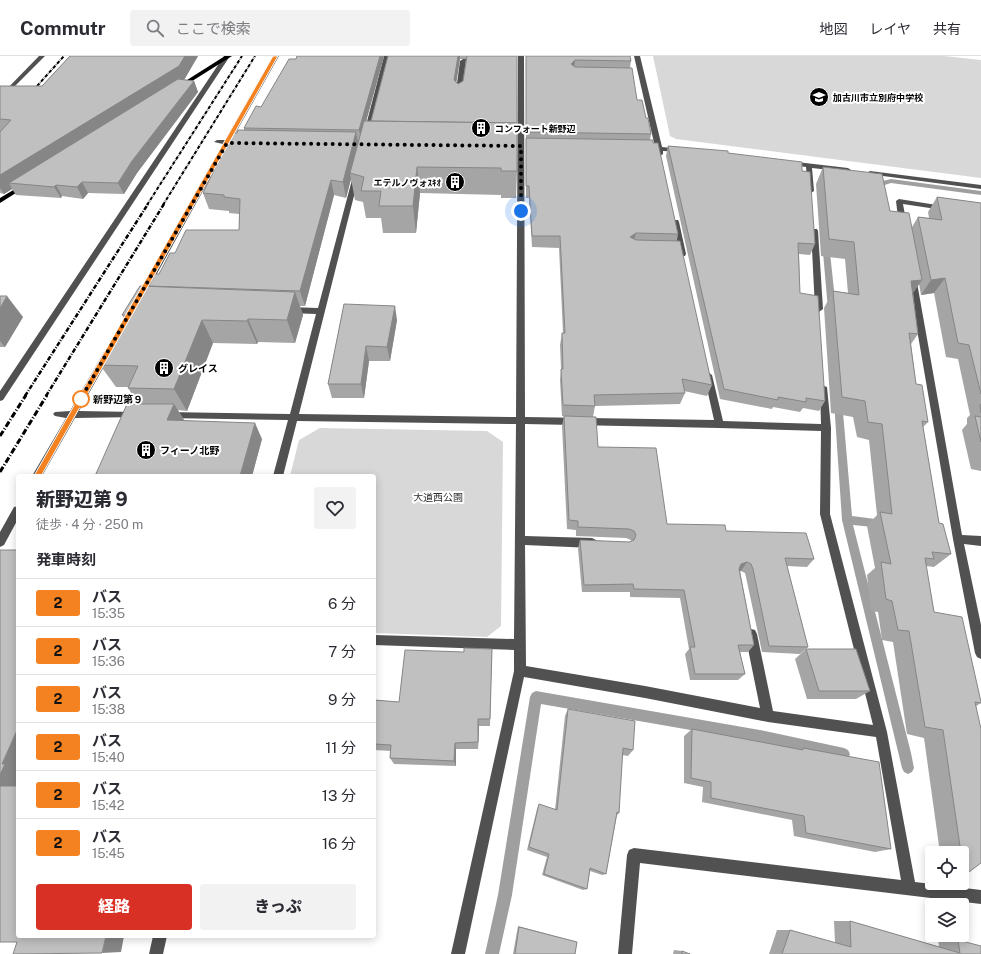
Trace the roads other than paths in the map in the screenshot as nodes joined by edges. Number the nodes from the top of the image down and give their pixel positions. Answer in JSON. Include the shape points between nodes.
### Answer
{"nodes":[{"id":1,"x":42,"y":56,"type":"edge"},
{"id":2,"x":276,"y":56,"type":"edge"},
{"id":3,"x":387,"y":56,"type":"edge"},
{"id":4,"x":637,"y":56,"type":"edge"},
{"id":5,"x":227,"y":57,"type":"edge"},
{"id":6,"x":518,"y":59,"type":"edge"},
{"id":7,"x":484,"y":61,"type":"edge"},
{"id":8,"x":633,"y":75,"type":"edge"},
{"id":9,"x":641,"y":75,"type":"junction"},
{"id":10,"x":172,"y":91,"type":"edge"},
{"id":11,"x":459,"y":91,"type":"edge"},
{"id":12,"x":0,"y":100,"type":"edge"},
{"id":13,"x":217,"y":142,"type":"dead end"},
{"id":14,"x":227,"y":143,"type":"junction"},
{"id":15,"x":250,"y":143,"type":"edge"},
{"id":16,"x":364,"y":144,"type":"edge"},
{"id":17,"x":636,"y":148,"type":"edge"},
{"id":18,"x":659,"y":148,"type":"junction"},
{"id":19,"x":691,"y":152,"type":"edge"},
{"id":20,"x":778,"y":162,"type":"edge"},
{"id":21,"x":662,"y":164,"type":"edge"},
{"id":22,"x":809,"y":165,"type":"junction"},
{"id":23,"x":358,"y":167,"type":"edge"},
{"id":24,"x":856,"y":171,"type":"edge"},
{"id":25,"x":864,"y":172,"type":"edge"},
{"id":26,"x":32,"y":180,"type":"edge"},
{"id":27,"x":981,"y":187,"type":"edge"},
{"id":28,"x":811,"y":197,"type":"edge"},
{"id":29,"x":0,"y":201,"type":"edge"},
{"id":30,"x":951,"y":209,"type":"edge"},
{"id":31,"x":672,"y":210,"type":"edge"},
{"id":32,"x":813,"y":221,"type":"edge"},
{"id":33,"x":904,"y":233,"type":"edge"},
{"id":34,"x":684,"y":264,"type":"edge"},
{"id":35,"x":910,"y":264,"type":"edge"},
{"id":36,"x":144,"y":304,"type":"edge"},
{"id":37,"x":282,"y":310,"type":"edge"},
{"id":38,"x":321,"y":311,"type":"junction"},
{"id":39,"x":819,"y":316,"type":"edge"},
{"id":40,"x":112,"y":345,"type":"edge"},
{"id":41,"x":706,"y":363,"type":"edge"},
{"id":42,"x":823,"y":380,"type":"edge"},
{"id":43,"x":0,"y":398,"type":"edge"},
{"id":44,"x":58,"y":414,"type":"dead end"},
{"id":45,"x":72,"y":414,"type":"junction"},
{"id":46,"x":143,"y":415,"type":"edge"},
{"id":47,"x":159,"y":415,"type":"edge"},
{"id":48,"x":294,"y":416,"type":"junction"},
{"id":49,"x":521,"y":420,"type":"junction"},
{"id":50,"x":718,"y":424,"type":"junction"},
{"id":51,"x":826,"y":428,"type":"junction"},
{"id":52,"x":38,"y":474,"type":"edge"},
{"id":53,"x":279,"y":474,"type":"edge"},
{"id":54,"x":16,"y":514,"type":"edge"},
{"id":55,"x":958,"y":539,"type":"junction"},
{"id":56,"x":520,"y":540,"type":"junction"},
{"id":57,"x":981,"y":541,"type":"edge"},
{"id":58,"x":0,"y":542,"type":"edge"},
{"id":59,"x":604,"y":543,"type":"edge"},
{"id":60,"x":749,"y":623,"type":"edge"},
{"id":61,"x":376,"y":640,"type":"edge"},
{"id":62,"x":519,"y":645,"type":"junction"},
{"id":63,"x":981,"y":653,"type":"edge"},
{"id":64,"x":520,"y":670,"type":"junction"},
{"id":65,"x":768,"y":716,"type":"junction"},
{"id":66,"x":881,"y":732,"type":"junction"},
{"id":67,"x":909,"y":889,"type":"junction"},
{"id":68,"x":981,"y":897,"type":"edge"},
{"id":69,"x":160,"y":938,"type":"edge"},
{"id":70,"x":156,"y":954,"type":"edge"},
{"id":71,"x":458,"y":954,"type":"edge"},
{"id":72,"x":625,"y":954,"type":"edge"}],
"edges":[{"from":1,"to":12,"type":"street"},
{"from":2,"to":14,"type":"street"},
{"from":3,"to":16,"type":"street"},
{"from":4,"to":9,"type":"street"},
{"from":5,"to":10,"type":"main road"},
{"from":5,"to":43,"type":"street"},
{"from":6,"to":49,"type":"street","via":[[521,146]]},
{"from":7,"to":11,"type":"street","via":[[462,61]]},
{"from":8,"to":9,"type":"street"},
{"from":9,"to":18,"type":"street"},
{"from":13,"to":14,"type":"street"},
{"from":14,"to":15,"type":"street"},
{"from":14,"to":36,"type":"street","via":[[136,304]]},
{"from":17,"to":18,"type":"street"},
{"from":18,"to":19,"type":"street"},
{"from":18,"to":21,"type":"street"},
{"from":20,"to":22,"type":"street"},
{"from":22,"to":24,"type":"street"},
{"from":22,"to":28,"type":"street"},
{"from":23,"to":38,"type":"street"},
{"from":25,"to":27,"type":"street"},
{"from":26,"to":29,"type":"main road"},
{"from":30,"to":33,"type":"street","via":[[899,201]]},
{"from":31,"to":34,"type":"street","via":[[678,249]]},
{"from":32,"to":39,"type":"street"},
{"from":35,"to":55,"type":"street"},
{"from":37,"to":38,"type":"street"},
{"from":38,"to":48,"type":"street"},
{"from":40,"to":45,"type":"street"},
{"from":41,"to":50,"type":"street"},
{"from":42,"to":51,"type":"street"},
{"from":44,"to":45,"type":"street"},
{"from":45,"to":46,"type":"street"},
{"from":45,"to":52,"type":"street"},
{"from":47,"to":48,"type":"street"},
{"from":48,"to":49,"type":"street"},
{"from":48,"to":53,"type":"street"},
{"from":49,"to":50,"type":"street"},
{"from":49,"to":56,"type":"street"},
{"from":50,"to":51,"type":"street"},
{"from":51,"to":66,"type":"street","via":[[825,514]]},
{"from":54,"to":58,"type":"street"},
{"from":55,"to":57,"type":"street"},
{"from":55,"to":63,"type":"street"},
{"from":56,"to":59,"type":"street"},
{"from":56,"to":62,"type":"street"},
{"from":60,"to":65,"type":"street"},
{"from":61,"to":62,"type":"street"},
{"from":62,"to":64,"type":"street"},
{"from":64,"to":65,"type":"street"},
{"from":64,"to":71,"type":"street"},
{"from":65,"to":66,"type":"street"},
{"from":66,"to":67,"type":"street"},
{"from":67,"to":68,"type":"street"},
{"from":67,"to":72,"type":"street","via":[[634,855]]},
{"from":69,"to":70,"type":"street"}]}
